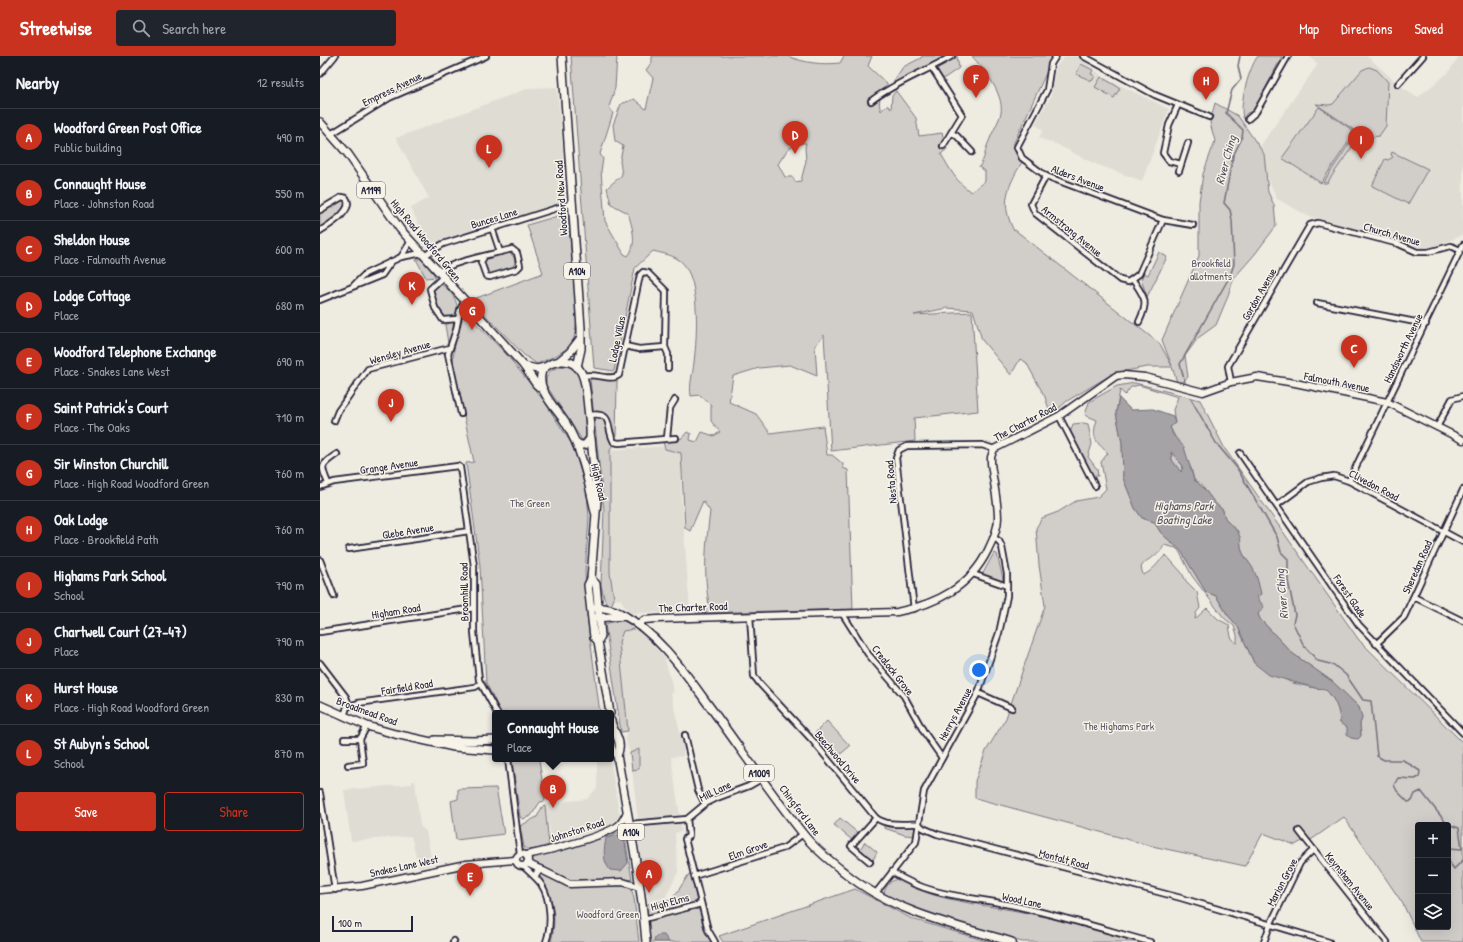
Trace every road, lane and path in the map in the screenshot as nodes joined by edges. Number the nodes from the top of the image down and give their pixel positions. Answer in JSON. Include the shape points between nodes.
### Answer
{"nodes":[{"id":1,"x":335,"y":56,"type":"edge"},
{"id":2,"x":486,"y":56,"type":"edge"},
{"id":3,"x":562,"y":56,"type":"edge"},
{"id":4,"x":952,"y":56,"type":"edge"},
{"id":5,"x":1056,"y":56,"type":"edge"},
{"id":6,"x":1083,"y":56,"type":"edge"},
{"id":7,"x":1288,"y":56,"type":"edge"},
{"id":8,"x":1423,"y":56,"type":"edge"},
{"id":9,"x":932,"y":68,"type":"junction"},
{"id":10,"x":320,"y":74,"type":"edge"},
{"id":11,"x":1398,"y":84,"type":"dead end"},
{"id":12,"x":871,"y":101,"type":"dead end"},
{"id":13,"x":1178,"y":105,"type":"junction"},
{"id":14,"x":1209,"y":117,"type":"dead end"},
{"id":15,"x":1248,"y":119,"type":"dead end"},
{"id":16,"x":320,"y":122,"type":"edge"},
{"id":17,"x":951,"y":133,"type":"junction"},
{"id":18,"x":331,"y":134,"type":"junction"},
{"id":19,"x":1188,"y":143,"type":"dead end"},
{"id":20,"x":943,"y":146,"type":"dead end"},
{"id":21,"x":972,"y":152,"type":"dead end"},
{"id":22,"x":1181,"y":164,"type":"junction"},
{"id":23,"x":1179,"y":171,"type":"dead end"},
{"id":24,"x":1046,"y":176,"type":"junction"},
{"id":25,"x":573,"y":204,"type":"junction"},
{"id":26,"x":320,"y":210,"type":"edge"},
{"id":27,"x":1163,"y":220,"type":"junction"},
{"id":28,"x":1318,"y":223,"type":"joint"},
{"id":29,"x":1193,"y":224,"type":"dead end"},
{"id":30,"x":492,"y":228,"type":"junction"},
{"id":31,"x":320,"y":231,"type":"edge"},
{"id":32,"x":411,"y":241,"type":"junction"},
{"id":33,"x":1463,"y":246,"type":"edge"},
{"id":34,"x":1460,"y":250,"type":"junction"},
{"id":35,"x":500,"y":252,"type":"junction"},
{"id":36,"x":423,"y":254,"type":"junction"},
{"id":37,"x":401,"y":256,"type":"junction"},
{"id":38,"x":484,"y":257,"type":"junction"},
{"id":39,"x":391,"y":262,"type":"junction"},
{"id":40,"x":441,"y":274,"type":"junction"},
{"id":41,"x":1133,"y":280,"type":"junction"},
{"id":42,"x":353,"y":287,"type":"junction"},
{"id":43,"x":320,"y":300,"type":"edge"},
{"id":44,"x":464,"y":302,"type":"junction"},
{"id":45,"x":1317,"y":303,"type":"dead end"},
{"id":46,"x":458,"y":319,"type":"junction"},
{"id":47,"x":1139,"y":322,"type":"dead end"},
{"id":48,"x":1426,"y":324,"type":"junction"},
{"id":49,"x":580,"y":339,"type":"junction"},
{"id":50,"x":625,"y":346,"type":"junction"},
{"id":51,"x":665,"y":347,"type":"junction"},
{"id":52,"x":449,"y":348,"type":"junction"},
{"id":53,"x":557,"y":362,"type":"junction"},
{"id":54,"x":524,"y":366,"type":"junction"},
{"id":55,"x":577,"y":367,"type":"junction"},
{"id":56,"x":544,"y":368,"type":"junction"},
{"id":57,"x":668,"y":368,"type":"dead end"},
{"id":58,"x":583,"y":376,"type":"junction"},
{"id":59,"x":1231,"y":382,"type":"junction"},
{"id":60,"x":544,"y":391,"type":"junction"},
{"id":61,"x":1200,"y":391,"type":"joint"},
{"id":62,"x":1463,"y":396,"type":"edge"},
{"id":63,"x":675,"y":400,"type":"dead end"},
{"id":64,"x":1387,"y":402,"type":"junction"},
{"id":65,"x":461,"y":414,"type":"dead end"},
{"id":66,"x":588,"y":415,"type":"junction"},
{"id":67,"x":1059,"y":416,"type":"junction"},
{"id":68,"x":334,"y":421,"type":"dead end"},
{"id":69,"x":1437,"y":427,"type":"junction"},
{"id":70,"x":590,"y":436,"type":"junction"},
{"id":71,"x":668,"y":438,"type":"junction"},
{"id":72,"x":676,"y":438,"type":"dead end"},
{"id":73,"x":1463,"y":440,"type":"edge"},
{"id":74,"x":576,"y":442,"type":"junction"},
{"id":75,"x":994,"y":449,"type":"junction"},
{"id":76,"x":1240,"y":453,"type":"dead end"},
{"id":77,"x":337,"y":454,"type":"dead end"},
{"id":78,"x":460,"y":467,"type":"joint"},
{"id":79,"x":1349,"y":481,"type":"junction"},
{"id":80,"x":328,"y":483,"type":"junction"},
{"id":81,"x":1095,"y":486,"type":"dead end"},
{"id":82,"x":320,"y":487,"type":"edge"},
{"id":83,"x":1463,"y":490,"type":"edge"},
{"id":84,"x":1277,"y":505,"type":"junction"},
{"id":85,"x":595,"y":512,"type":"junction"},
{"id":86,"x":469,"y":530,"type":"junction"},
{"id":87,"x":1442,"y":532,"type":"junction"},
{"id":88,"x":994,"y":538,"type":"junction"},
{"id":89,"x":1463,"y":542,"type":"edge"},
{"id":90,"x":349,"y":549,"type":"dead end"},
{"id":91,"x":320,"y":560,"type":"edge"},
{"id":92,"x":322,"y":572,"type":"edge"},
{"id":93,"x":973,"y":574,"type":"junction"},
{"id":94,"x":1007,"y":586,"type":"junction"},
{"id":95,"x":334,"y":596,"type":"dead end"},
{"id":96,"x":1414,"y":597,"type":"junction"},
{"id":97,"x":474,"y":608,"type":"junction"},
{"id":98,"x":594,"y":608,"type":"junction"},
{"id":99,"x":914,"y":609,"type":"junction"},
{"id":100,"x":842,"y":613,"type":"junction"},
{"id":101,"x":625,"y":616,"type":"junction"},
{"id":102,"x":750,"y":616,"type":"junction"},
{"id":103,"x":596,"y":618,"type":"junction"},
{"id":104,"x":1463,"y":621,"type":"edge"},
{"id":105,"x":638,"y":625,"type":"junction"},
{"id":106,"x":320,"y":632,"type":"edge"},
{"id":107,"x":1376,"y":644,"type":"junction"},
{"id":108,"x":320,"y":663,"type":"edge"},
{"id":109,"x":480,"y":684,"type":"junction"},
{"id":110,"x":978,"y":693,"type":"junction"},
{"id":111,"x":320,"y":705,"type":"edge"},
{"id":112,"x":349,"y":705,"type":"junction"},
{"id":113,"x":1012,"y":708,"type":"dead end"},
{"id":114,"x":495,"y":710,"type":"edge"},
{"id":115,"x":610,"y":710,"type":"edge"},
{"id":116,"x":344,"y":716,"type":"junction"},
{"id":117,"x":368,"y":726,"type":"junction"},
{"id":118,"x":614,"y":731,"type":"edge"},
{"id":119,"x":1463,"y":733,"type":"edge"},
{"id":120,"x":685,"y":734,"type":"dead end"},
{"id":121,"x":344,"y":739,"type":"dead end"},
{"id":122,"x":360,"y":739,"type":"junction"},
{"id":123,"x":431,"y":740,"type":"junction"},
{"id":124,"x":492,"y":740,"type":"edge"},
{"id":125,"x":492,"y":750,"type":"edge"},
{"id":126,"x":614,"y":753,"type":"edge"},
{"id":127,"x":617,"y":755,"type":"junction"},
{"id":128,"x":942,"y":758,"type":"junction"},
{"id":129,"x":508,"y":762,"type":"edge"},
{"id":130,"x":348,"y":765,"type":"dead end"},
{"id":131,"x":762,"y":778,"type":"junction"},
{"id":132,"x":320,"y":793,"type":"edge"},
{"id":133,"x":704,"y":804,"type":"junction"},
{"id":134,"x":627,"y":812,"type":"junction"},
{"id":135,"x":876,"y":818,"type":"junction"},
{"id":136,"x":687,"y":819,"type":"junction"},
{"id":137,"x":630,"y":824,"type":"junction"},
{"id":138,"x":920,"y":824,"type":"junction"},
{"id":139,"x":1299,"y":832,"type":"dead end"},
{"id":140,"x":803,"y":834,"type":"junction"},
{"id":141,"x":1313,"y":850,"type":"junction"},
{"id":142,"x":523,"y":855,"type":"junction"},
{"id":143,"x":515,"y":860,"type":"junction"},
{"id":144,"x":870,"y":862,"type":"dead end"},
{"id":145,"x":525,"y":864,"type":"junction"},
{"id":146,"x":540,"y":869,"type":"junction"},
{"id":147,"x":892,"y":872,"type":"junction"},
{"id":148,"x":535,"y":876,"type":"junction"},
{"id":149,"x":694,"y":876,"type":"junction"},
{"id":150,"x":639,"y":887,"type":"junction"},
{"id":151,"x":320,"y":890,"type":"edge"},
{"id":152,"x":335,"y":890,"type":"junction"},
{"id":153,"x":875,"y":894,"type":"junction"},
{"id":154,"x":701,"y":904,"type":"junction"},
{"id":155,"x":644,"y":919,"type":"junction"},
{"id":156,"x":1270,"y":924,"type":"junction"},
{"id":157,"x":546,"y":942,"type":"edge"},
{"id":158,"x":646,"y":942,"type":"edge"},
{"id":159,"x":715,"y":942,"type":"edge"},
{"id":160,"x":1012,"y":942,"type":"edge"},
{"id":161,"x":1150,"y":942,"type":"edge"},
{"id":162,"x":1264,"y":942,"type":"edge"},
{"id":163,"x":1329,"y":942,"type":"edge"},
{"id":164,"x":1387,"y":942,"type":"edge"}],
"edges":[{"from":1,"to":10,"type":"street"},
{"from":2,"to":18,"type":"street","name":"Empress Avenue","via":[[389,98]]},
{"from":3,"to":25,"type":"main road","name":"Woodford New Road","number":"A104"},
{"from":4,"to":9,"type":"street"},
{"from":5,"to":24,"type":"street","name":"Alders Avenue","via":[[1051,64],[1047,90],[1017,147],[1022,158]]},
{"from":6,"to":13,"type":"street","via":[[1154,95]]},
{"from":7,"to":15,"type":"street","via":[[1256,112]]},
{"from":8,"to":11,"type":"street"},
{"from":9,"to":12,"type":"street","via":[[888,88]]},
{"from":9,"to":17,"type":"street","via":[[962,115]]},
{"from":13,"to":14,"type":"street"},
{"from":13,"to":22,"type":"street","via":[[1169,125],[1163,153],[1169,161]]},
{"from":16,"to":18,"type":"main road","name":"High Road Woodford Green","number":"A1199"},
{"from":17,"to":20,"type":"street"},
{"from":17,"to":21,"type":"street"},
{"from":18,"to":32,"type":"main road","name":"High Road Woodford Green","number":"A1199","via":[[348,154],[386,212]]},
{"from":19,"to":22,"type":"street"},
{"from":22,"to":23,"type":"street"},
{"from":24,"to":27,"type":"street","name":"Alders Avenue"},
{"from":24,"to":41,"type":"street","name":"Armstrong Avenue","via":[[1031,204],[1035,213],[1120,280]]},
{"from":25,"to":30,"type":"street","name":"Bunces Lane"},
{"from":25,"to":49,"type":"main road","name":"Woodford New Road","number":"A104"},
{"from":26,"to":31,"type":"street","via":[[342,197],[349,201],[346,210]]},
{"from":27,"to":29,"type":"street","name":"Alders Avenue"},
{"from":27,"to":41,"type":"street","via":[[1139,274]]},
{"from":28,"to":34,"type":"street","name":"Church Avenue","via":[[1399,244],[1417,252],[1451,246]]},
{"from":28,"to":59,"type":"street","name":"Gordon Avenue","via":[[1310,225],[1228,366]]},
{"from":30,"to":35,"type":"street"},
{"from":30,"to":36,"type":"street","name":"Bunces Lane","via":[[439,245]]},
{"from":32,"to":36,"type":"main road","name":"High Road Woodford Green","number":"A1199"},
{"from":32,"to":37,"type":"street"},
{"from":33,"to":34,"type":"street","name":"Handsworth Avenue"},
{"from":34,"to":48,"type":"street","name":"Handsworth Avenue"},
{"from":35,"to":38,"type":"street"},
{"from":35,"to":38,"type":"street","via":[[515,250],[520,266],[490,277],[486,276],[481,262]]},
{"from":36,"to":37,"type":"street"},
{"from":36,"to":40,"type":"main road","name":"High Road Woodford Green","number":"A1199"},
{"from":37,"to":39,"type":"street"},
{"from":38,"to":40,"type":"street","via":[[446,268]]},
{"from":39,"to":42,"type":"street","via":[[365,274]]},
{"from":39,"to":42,"type":"street","via":[[382,275]]},
{"from":40,"to":44,"type":"main road","name":"High Road Woodford Green","number":"A1199"},
{"from":40,"to":46,"type":"street","via":[[430,289],[435,308],[443,320]]},
{"from":41,"to":47,"type":"street","via":[[1146,300]]},
{"from":42,"to":43,"type":"street"},
{"from":44,"to":46,"type":"street"},
{"from":44,"to":54,"type":"main road","name":"High Road Woodford Green","number":"A1199"},
{"from":45,"to":48,"type":"street"},
{"from":46,"to":52,"type":"street"},
{"from":48,"to":64,"type":"street","name":"Handsworth Avenue"},
{"from":49,"to":53,"type":"main road","via":[[570,352]]},
{"from":49,"to":55,"type":"main road","name":"Woodford New Road","number":"A104"},
{"from":50,"to":51,"type":"street","via":[[639,350]]},
{"from":50,"to":51,"type":"street","name":"Lodge Villas","via":[[640,275],[643,272],[648,273],[666,291]]},
{"from":50,"to":58,"type":"street","name":"Lodge Villas","via":[[617,377],[590,374]]},
{"from":51,"to":57,"type":"street"},
{"from":52,"to":65,"type":"street"},
{"from":52,"to":68,"type":"street","name":"Wensley Avenue","via":[[368,369]]},
{"from":53,"to":55,"type":"main road","via":[[570,362]]},
{"from":53,"to":56,"type":"main road"},
{"from":54,"to":56,"type":"main road"},
{"from":54,"to":60,"type":"main road","name":"High Road Woodford Green","number":"A1199"},
{"from":55,"to":58,"type":"main road"},
{"from":56,"to":60,"type":"main road","via":[[540,378]]},
{"from":58,"to":66,"type":"main road"},
{"from":59,"to":61,"type":"street","name":"Falmouth Avenue"},
{"from":59,"to":64,"type":"street","name":"Falmouth Avenue","via":[[1257,377]]},
{"from":60,"to":74,"type":"main road","name":"High Road","number":"A1199"},
{"from":61,"to":67,"type":"street","name":"The Charter Road","via":[[1145,377],[1124,375],[1112,379]]},
{"from":62,"to":69,"type":"street","via":[[1452,399]]},
{"from":63,"to":71,"type":"street","via":[[670,408]]},
{"from":64,"to":69,"type":"street","name":"Falmouth Avenue"},
{"from":64,"to":79,"type":"street","name":"Handsworth Avenue"},
{"from":66,"to":70,"type":"main road"},
{"from":66,"to":71,"type":"street","via":[[602,415],[608,419],[614,442]]},
{"from":67,"to":75,"type":"street","name":"The Charter Road"},
{"from":67,"to":81,"type":"street"},
{"from":69,"to":73,"type":"street","name":"Falmouth Avenue"},
{"from":70,"to":74,"type":"main road","via":[[589,442],[585,445]]},
{"from":70,"to":85,"type":"main road","name":"High Road","via":[[596,488]]},
{"from":71,"to":72,"type":"street"},
{"from":74,"to":85,"type":"main road","name":"High Road","via":[[587,473]]},
{"from":75,"to":88,"type":"street","name":"The Charter Road","via":[[991,463],[998,518]]},
{"from":75,"to":99,"type":"street","name":"Nesta Road","via":[[982,444],[907,446],[898,450],[896,458]]},
{"from":76,"to":84,"type":"street","name":"Forest Glade"},
{"from":77,"to":80,"type":"street","via":[[322,466]]},
{"from":78,"to":80,"type":"street","name":"Grange Avenue"},
{"from":78,"to":86,"type":"street","name":"Broomhill Road"},
{"from":79,"to":84,"type":"street","name":"Clivedon Road","via":[[1334,476],[1308,482]]},
{"from":79,"to":87,"type":"street","name":"Clivedon Road"},
{"from":80,"to":82,"type":"street","name":"Grange Avenue"},
{"from":83,"to":87,"type":"street","name":"Sheredan Road"},
{"from":84,"to":107,"type":"street","name":"Forest Glade","via":[[1359,625]]},
{"from":85,"to":98,"type":"main road","via":[[591,579],[588,585]]},
{"from":86,"to":90,"type":"street","name":"Glebe Avenue"},
{"from":86,"to":97,"type":"street","name":"Broomhill Road","via":[[474,566]]},
{"from":87,"to":89,"type":"street","name":"Clivedon Road"},
{"from":87,"to":96,"type":"street","name":"Sheredan Road"},
{"from":88,"to":93,"type":"street","name":"The Charter Road"},
{"from":88,"to":94,"type":"street","name":"Henrys Avenue","via":[[1002,547]]},
{"from":91,"to":92,"type":"street"},
{"from":92,"to":95,"type":"street"},
{"from":93,"to":94,"type":"street"},
{"from":93,"to":99,"type":"street","name":"The Charter Road","via":[[961,586],[938,600]]},
{"from":94,"to":110,"type":"street","name":"Henrys Avenue","via":[[998,633]]},
{"from":96,"to":104,"type":"street"},
{"from":96,"to":107,"type":"street","name":"Sheredan Road","via":[[1404,617]]},
{"from":97,"to":106,"type":"street","name":"Higham Road"},
{"from":97,"to":109,"type":"street","name":"Broomhill Road","via":[[476,660]]},
{"from":98,"to":101,"type":"main road","name":"Chingford Lane","number":"A1009","via":[[611,609]]},
{"from":98,"to":103,"type":"main road"},
{"from":99,"to":100,"type":"street","name":"The Charter Road","via":[[897,612]]},
{"from":100,"to":102,"type":"street","name":"The Charter Road"},
{"from":100,"to":128,"type":"street","name":"Crealock Grove","via":[[868,654],[904,696]]},
{"from":101,"to":103,"type":"main road"},
{"from":101,"to":105,"type":"main road","name":"Chingford Lane","number":"A1009"},
{"from":102,"to":105,"type":"street","name":"The Charter Road","via":[[650,619]]},
{"from":102,"to":135,"type":"street","name":"Beechwood Drive","via":[[754,676],[813,741]]},
{"from":103,"to":115,"type":"main road","via":[[601,636],[598,641]]},
{"from":105,"to":131,"type":"main road","name":"Chingford Lane","number":"A1009","via":[[676,663]]},
{"from":107,"to":119,"type":"street","name":"Forest Glade"},
{"from":108,"to":112,"type":"street","via":[[346,697]]},
{"from":109,"to":112,"type":"street","name":"Fairfield Road","via":[[475,687]]},
{"from":109,"to":114,"type":"street","name":"Broomhill Road"},
{"from":110,"to":113,"type":"street"},
{"from":110,"to":128,"type":"street","name":"Henrys Avenue"},
{"from":111,"to":116,"type":"main road","name":"Broadmead Road"},
{"from":112,"to":116,"type":"street"},
{"from":116,"to":117,"type":"main road","name":"Broadmead Road"},
{"from":117,"to":122,"type":"street"},
{"from":117,"to":123,"type":"main road","name":"Broadmead Road"},
{"from":118,"to":127,"type":"main road","number":"A104","via":[[617,733],[620,750]]},
{"from":120,"to":133,"type":"street"},
{"from":121,"to":122,"type":"street"},
{"from":122,"to":130,"type":"street","via":[[363,763]]},
{"from":123,"to":124,"type":"main road","name":"Broadmead Road"},
{"from":123,"to":125,"type":"main road","name":"Broadmead Road","via":[[454,746]]},
{"from":126,"to":127,"type":"main road","number":"A104"},
{"from":127,"to":134,"type":"main road","number":"A104"},
{"from":128,"to":138,"type":"street","name":"Henrys Avenue","via":[[924,791]]},
{"from":129,"to":142,"type":"street"},
{"from":131,"to":133,"type":"street","name":"Mill Lane"},
{"from":131,"to":140,"type":"main road","name":"Chingford Lane","number":"A1009"},
{"from":132,"to":152,"type":"street"},
{"from":133,"to":136,"type":"street","name":"Mill Lane"},
{"from":134,"to":137,"type":"main road","number":"A104"},
{"from":134,"to":142,"type":"street","name":"Johnston Road","via":[[620,824],[613,828],[572,844]]},
{"from":135,"to":138,"type":"street","via":[[894,824]]},
{"from":135,"to":144,"type":"street","via":[[851,846]]},
{"from":136,"to":137,"type":"street"},
{"from":136,"to":149,"type":"street","name":"High Elms","via":[[689,836],[685,839]]},
{"from":137,"to":150,"type":"main road","number":"A104"},
{"from":138,"to":147,"type":"street","via":[[916,842]]},
{"from":138,"to":156,"type":"street","name":"Montalt Road","via":[[937,834]]},
{"from":139,"to":141,"type":"street","name":"Keynsham Avenue"},
{"from":140,"to":149,"type":"street","name":"Elm Grove","via":[[784,848]]},
{"from":140,"to":153,"type":"main road","name":"Chingford Lane","number":"A1009","via":[[845,874]]},
{"from":141,"to":156,"type":"street","name":"Marion Grove","via":[[1300,863]]},
{"from":141,"to":164,"type":"street","name":"Keynsham Avenue"},
{"from":142,"to":143,"type":"street"},
{"from":142,"to":145,"type":"street"},
{"from":143,"to":145,"type":"street","via":[[518,865]]},
{"from":143,"to":152,"type":"street","name":"Snakes Lane West","via":[[460,865]]},
{"from":145,"to":146,"type":"street"},
{"from":145,"to":148,"type":"street"},
{"from":146,"to":148,"type":"street"},
{"from":146,"to":150,"type":"street","via":[[570,884],[624,882]]},
{"from":147,"to":153,"type":"street"},
{"from":147,"to":161,"type":"street","name":"Wood Lane","via":[[914,885],[935,892],[1019,906]]},
{"from":148,"to":157,"type":"street","via":[[544,889],[548,909],[549,928]]},
{"from":149,"to":154,"type":"street","name":"High Elms"},
{"from":150,"to":155,"type":"main road","number":"A104"},
{"from":151,"to":152,"type":"street","name":"Snakes Lane West"},
{"from":153,"to":160,"type":"main road","name":"Chingford Lane","number":"A1009","via":[[909,911]]},
{"from":154,"to":155,"type":"street","name":"High Elms"},
{"from":154,"to":159,"type":"street","name":"High Elms","via":[[708,930]]},
{"from":155,"to":158,"type":"main road","number":"A104"},
{"from":156,"to":162,"type":"street"},
{"from":156,"to":163,"type":"street","name":"Montalt Road"}]}
